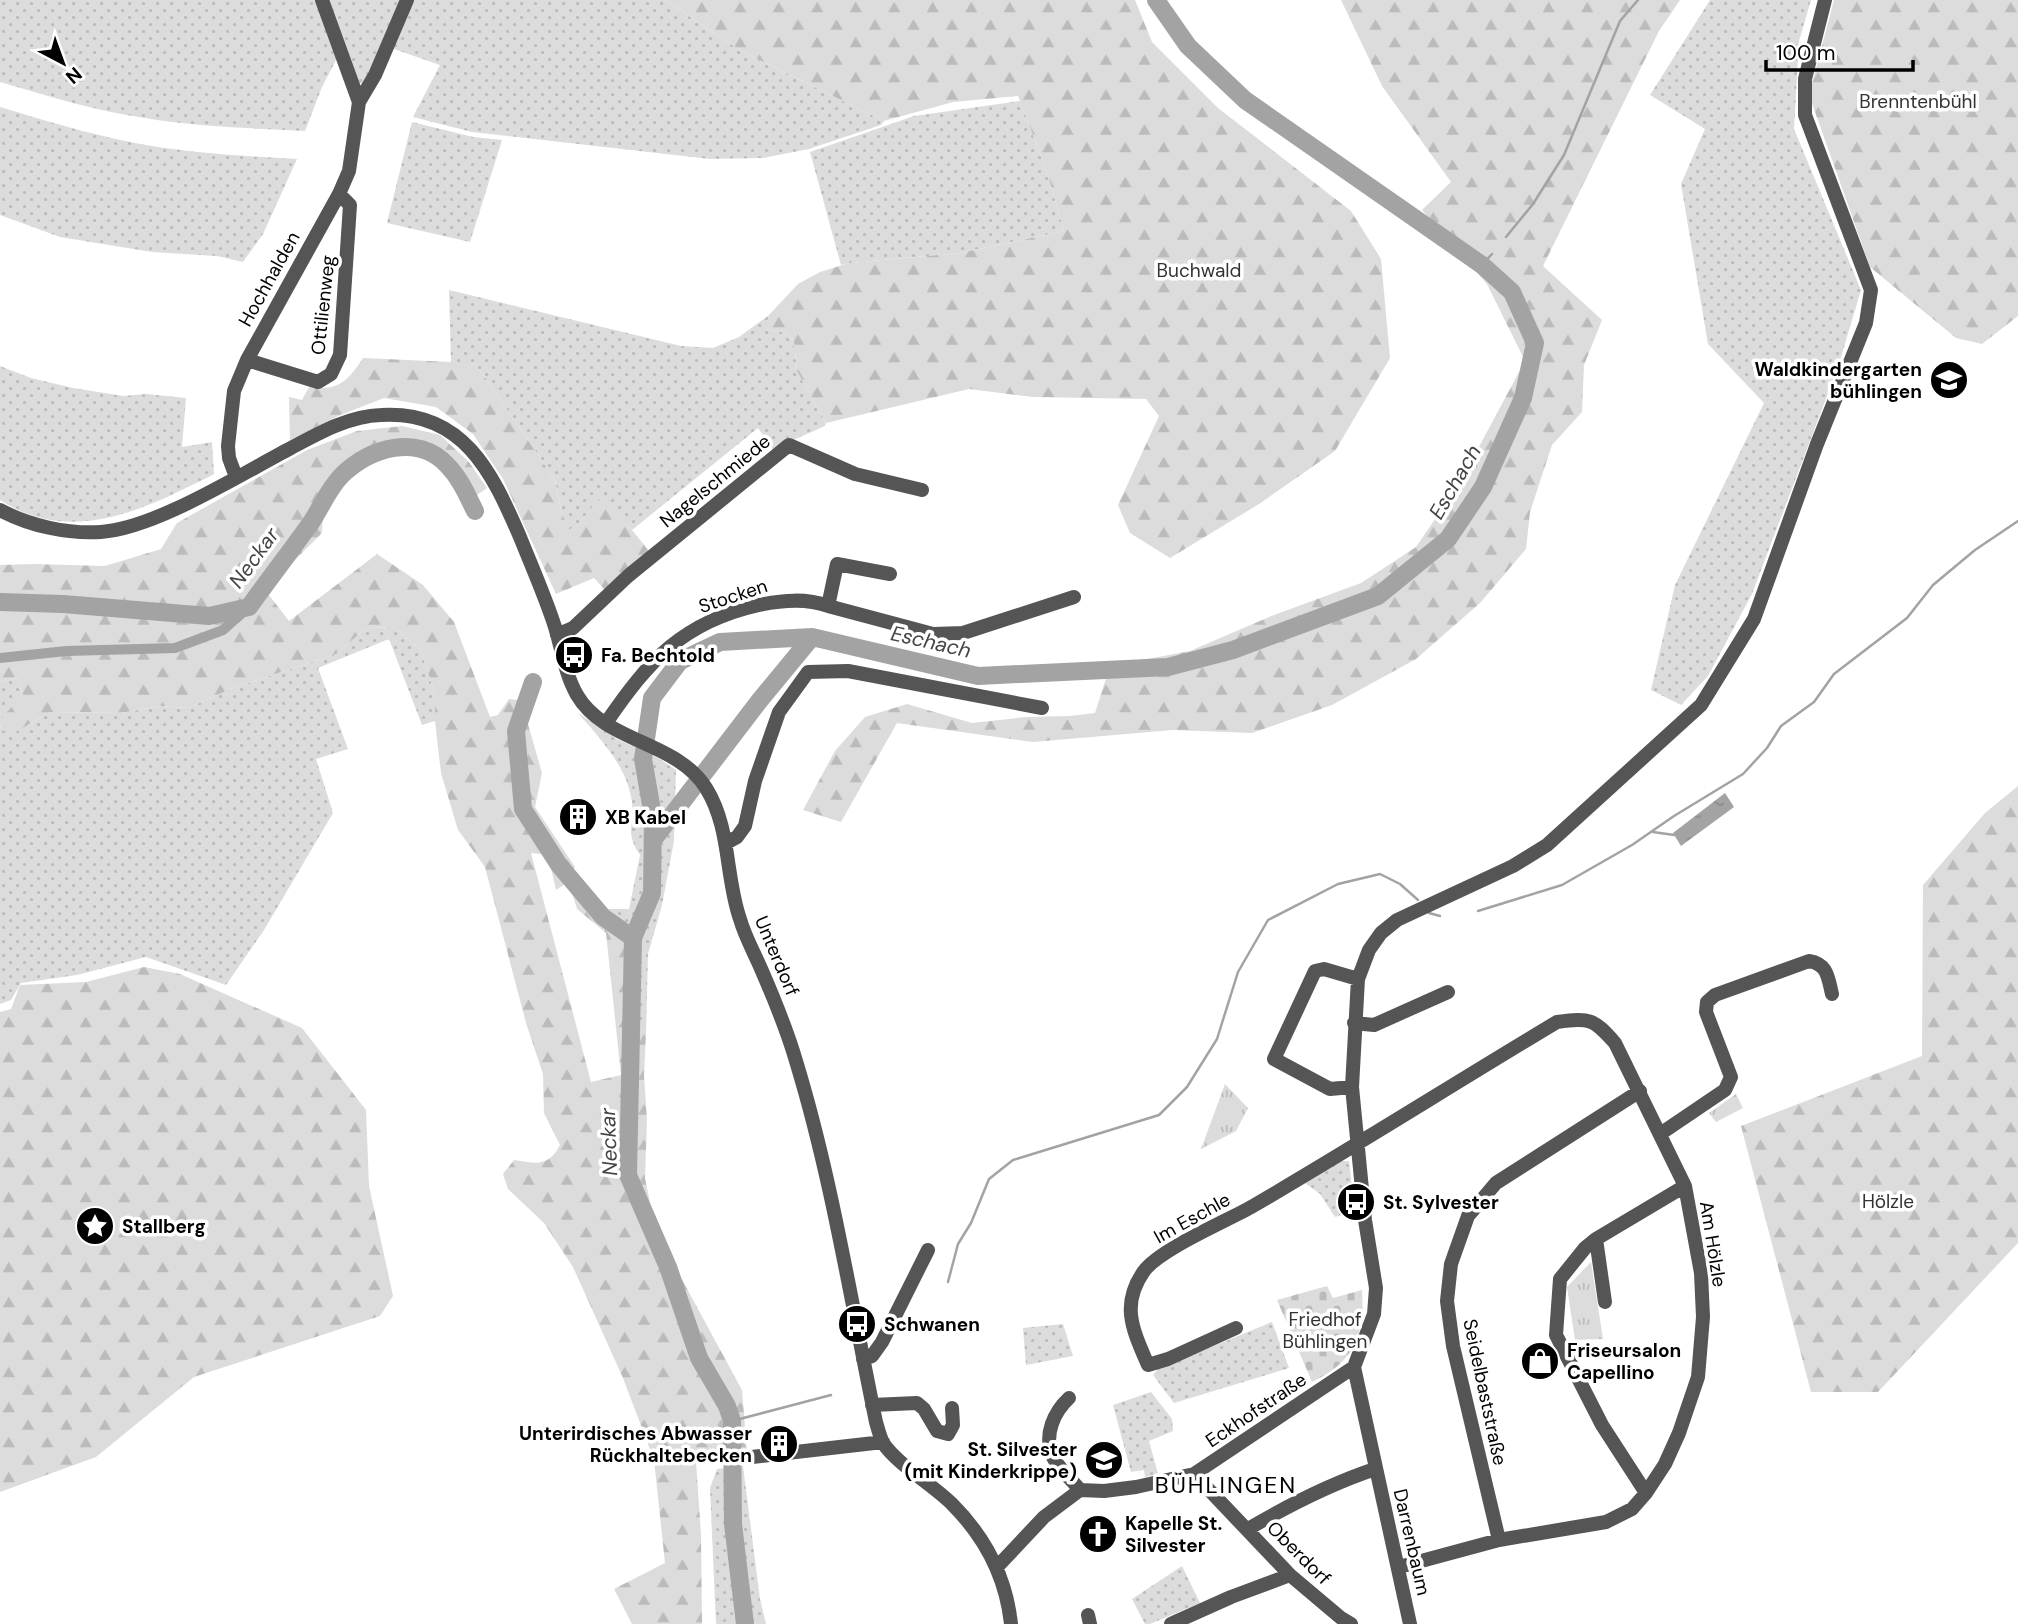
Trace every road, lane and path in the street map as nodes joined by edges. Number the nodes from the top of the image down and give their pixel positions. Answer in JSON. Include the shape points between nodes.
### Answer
{"nodes":[{"id":1,"x":322,"y":0,"type":"edge"},
{"id":2,"x":407,"y":0,"type":"edge"},
{"id":3,"x":1825,"y":0,"type":"edge"},
{"id":4,"x":359,"y":103,"type":"junction"},
{"id":5,"x":339,"y":194,"type":"junction"},
{"id":6,"x":247,"y":360,"type":"junction"},
{"id":7,"x":236,"y":477,"type":"junction"},
{"id":8,"x":922,"y":490,"type":"dead end"},
{"id":9,"x":0,"y":510,"type":"edge"},
{"id":10,"x":890,"y":574,"type":"dead end"},
{"id":11,"x":1074,"y":597,"type":"dead end"},
{"id":12,"x":828,"y":606,"type":"junction"},
{"id":13,"x":557,"y":635,"type":"junction"},
{"id":14,"x":1042,"y":708,"type":"dead end"},
{"id":15,"x":606,"y":723,"type":"junction"},
{"id":16,"x":726,"y":843,"type":"junction"},
{"id":17,"x":1358,"y":979,"type":"junction"},
{"id":18,"x":1448,"y":992,"type":"dead end"},
{"id":19,"x":1832,"y":994,"type":"dead end"},
{"id":20,"x":1354,"y":1023,"type":"junction"},
{"id":21,"x":1352,"y":1087,"type":"junction"},
{"id":22,"x":1640,"y":1091,"type":"junction"},
{"id":23,"x":1660,"y":1134,"type":"junction"},
{"id":24,"x":1358,"y":1145,"type":"junction"},
{"id":25,"x":1685,"y":1186,"type":"junction"},
{"id":26,"x":1595,"y":1239,"type":"junction"},
{"id":27,"x":928,"y":1250,"type":"dead end"},
{"id":28,"x":1605,"y":1302,"type":"dead end"},
{"id":29,"x":1236,"y":1328,"type":"dead end"},
{"id":30,"x":863,"y":1359,"type":"junction"},
{"id":31,"x":1354,"y":1367,"type":"junction"},
{"id":32,"x":1069,"y":1398,"type":"dead end"},
{"id":33,"x":872,"y":1405,"type":"junction"},
{"id":34,"x":952,"y":1408,"type":"dead end"},
{"id":35,"x":883,"y":1443,"type":"junction"},
{"id":36,"x":752,"y":1457,"type":"dead end"},
{"id":37,"x":1375,"y":1469,"type":"junction"},
{"id":38,"x":1194,"y":1474,"type":"junction"},
{"id":39,"x":1080,"y":1490,"type":"junction"},
{"id":40,"x":1646,"y":1493,"type":"junction"},
{"id":41,"x":1248,"y":1529,"type":"junction"},
{"id":42,"x":1499,"y":1540,"type":"junction"},
{"id":43,"x":997,"y":1567,"type":"junction"},
{"id":44,"x":1399,"y":1567,"type":"junction"},
{"id":45,"x":1290,"y":1575,"type":"junction"},
{"id":46,"x":1011,"y":1624,"type":"edge"},
{"id":47,"x":1171,"y":1624,"type":"edge"},
{"id":48,"x":1352,"y":1624,"type":"edge"},
{"id":49,"x":1410,"y":1624,"type":"edge"}],
"edges":[{"from":1,"to":4,"type":"street"},
{"from":2,"to":4,"type":"street"},
{"from":3,"to":17,"type":"street","via":[[1805,79],[1805,115],[1871,290],[1866,323],[1754,619],[1701,705],[1619,780],[1547,845],[1513,866],[1397,920],[1369,950]]},
{"from":4,"to":5,"type":"street","name":"Hochhalden","via":[[349,171]]},
{"from":5,"to":6,"type":"street","name":"Hochhalden"},
{"from":5,"to":6,"type":"street","name":"Ottilienweg","via":[[350,205],[342,343],[336,367],[318,382]]},
{"from":6,"to":7,"type":"street","name":"Hochhalden","via":[[234,391],[228,446]]},
{"from":7,"to":9,"type":"street","name":"Unterdorf","via":[[164,514],[101,532],[71,532],[30,523]]},
{"from":7,"to":13,"type":"street","name":"Unterdorf","via":[[354,419],[400,415],[450,431],[482,461],[496,484]]},
{"from":8,"to":13,"type":"street","name":"Nagelschmiede","via":[[855,474],[789,445],[628,576],[573,628]]},
{"from":10,"to":12,"type":"street","via":[[837,564]]},
{"from":11,"to":12,"type":"street","name":"Stocken","via":[[962,633],[933,634]]},
{"from":12,"to":15,"type":"street","name":"Stocken","via":[[781,600],[700,625],[673,642],[648,668]]},
{"from":13,"to":15,"type":"street","name":"Unterdorf","via":[[578,698]]},
{"from":14,"to":16,"type":"street","via":[[848,671],[808,671],[779,712],[744,826]]},
{"from":15,"to":16,"type":"street","name":"Unterdorf","via":[[657,749],[702,783],[719,813]]},
{"from":16,"to":30,"type":"street","name":"Unterdorf","via":[[739,918],[797,1064]]},
{"from":17,"to":20,"type":"street"},
{"from":17,"to":21,"type":"street","via":[[1324,969],[1315,971],[1274,1059],[1330,1089]]},
{"from":18,"to":20,"type":"street","via":[[1374,1025]]},
{"from":19,"to":23,"type":"street","via":[[1825,969],[1819,962],[1809,961],[1707,1002],[1706,1013],[1731,1077],[1725,1090]]},
{"from":20,"to":21,"type":"street"},
{"from":21,"to":24,"type":"street"},
{"from":22,"to":23,"type":"street","name":"Am Hölzle"},
{"from":22,"to":24,"type":"street","name":"Am Hölzle","via":[[1615,1043],[1599,1025],[1583,1019],[1557,1022]]},
{"from":22,"to":42,"type":"street","name":"Seidelbaststraße","via":[[1496,1183],[1468,1216],[1451,1264],[1447,1301],[1453,1346]]},
{"from":23,"to":25,"type":"street","name":"Am Hölzle"},
{"from":24,"to":29,"type":"street","name":"Im Eschle","via":[[1159,1256],[1135,1286],[1129,1317],[1148,1365]]},
{"from":24,"to":31,"type":"street","via":[[1376,1288],[1374,1314]]},
{"from":25,"to":26,"type":"street"},
{"from":25,"to":40,"type":"street","name":"Am Hölzle","via":[[1701,1273],[1698,1377],[1679,1433]]},
{"from":26,"to":28,"type":"street"},
{"from":26,"to":40,"type":"street","via":[[1560,1279],[1556,1335],[1602,1425]]},
{"from":27,"to":30,"type":"street","via":[[882,1342],[872,1356]]},
{"from":30,"to":33,"type":"street","name":"Unterdorf"},
{"from":31,"to":37,"type":"street","name":"Darrenbaum"},
{"from":31,"to":38,"type":"street","name":"Eckhofstraße"},
{"from":32,"to":39,"type":"street","via":[[1058,1409],[1049,1436],[1052,1456]]},
{"from":33,"to":34,"type":"street","via":[[917,1403],[937,1430],[948,1434],[953,1425]]},
{"from":33,"to":35,"type":"street","name":"Unterdorf"},
{"from":35,"to":36,"type":"street"},
{"from":35,"to":43,"type":"street","via":[[953,1504],[980,1536]]},
{"from":37,"to":41,"type":"street","name":"Darrenbaum","via":[[1293,1503]]},
{"from":37,"to":44,"type":"street","name":"Darrenbaum"},
{"from":38,"to":39,"type":"street","name":"Eckhofstraße","via":[[1136,1487]]},
{"from":38,"to":41,"type":"street","name":"Oberdorf"},
{"from":39,"to":43,"type":"street","via":[[1044,1517]]},
{"from":40,"to":42,"type":"street","name":"Am Hölzle","via":[[1632,1509],[1606,1522]]},
{"from":41,"to":45,"type":"street","name":"Oberdorf"},
{"from":42,"to":44,"type":"street","name":"Am Hölzle"},
{"from":43,"to":46,"type":"street"},
{"from":44,"to":49,"type":"street","name":"Darrenbaum"},
{"from":45,"to":47,"type":"street"},
{"from":45,"to":48,"type":"street","name":"Oberdorf"}]}
